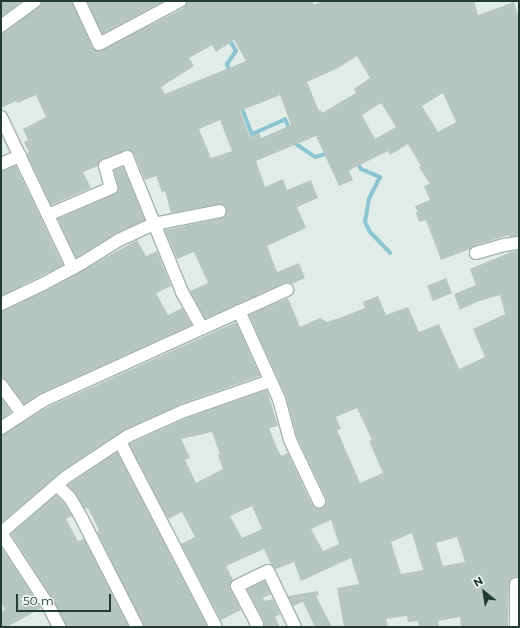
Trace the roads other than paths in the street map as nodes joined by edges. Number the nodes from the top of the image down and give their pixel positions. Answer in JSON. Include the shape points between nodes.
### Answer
{"nodes":[{"id":1,"x":35,"y":1,"type":"edge"},
{"id":2,"x":79,"y":1,"type":"edge"},
{"id":3,"x":180,"y":1,"type":"edge"},
{"id":4,"x":1,"y":26,"type":"edge"},
{"id":5,"x":2,"y":121,"type":"edge"},
{"id":6,"x":20,"y":156,"type":"junction"},
{"id":7,"x":1,"y":164,"type":"edge"},
{"id":8,"x":220,"y":211,"type":"dead end"},
{"id":9,"x":48,"y":215,"type":"junction"},
{"id":10,"x":154,"y":224,"type":"junction"},
{"id":11,"x":519,"y":243,"type":"edge"},
{"id":12,"x":476,"y":253,"type":"dead end"},
{"id":13,"x":72,"y":268,"type":"junction"},
{"id":14,"x":287,"y":290,"type":"dead end"},
{"id":15,"x":1,"y":304,"type":"edge"},
{"id":16,"x":239,"y":311,"type":"junction"},
{"id":17,"x":202,"y":328,"type":"junction"},
{"id":18,"x":270,"y":381,"type":"junction"},
{"id":19,"x":1,"y":385,"type":"edge"},
{"id":20,"x":22,"y":414,"type":"junction"},
{"id":21,"x":1,"y":428,"type":"edge"},
{"id":22,"x":120,"y":442,"type":"junction"},
{"id":23,"x":57,"y":485,"type":"junction"},
{"id":24,"x":319,"y":501,"type":"dead end"},
{"id":25,"x":1,"y":533,"type":"edge"},
{"id":26,"x":516,"y":584,"type":"dead end"},
{"id":27,"x":58,"y":627,"type":"edge"},
{"id":28,"x":137,"y":627,"type":"edge"},
{"id":29,"x":216,"y":627,"type":"edge"},
{"id":30,"x":256,"y":627,"type":"edge"},
{"id":31,"x":295,"y":627,"type":"edge"},
{"id":32,"x":516,"y":627,"type":"edge"}],
"edges":[{"from":1,"to":4,"type":"street"},
{"from":2,"to":3,"type":"street","via":[[99,44]]},
{"from":5,"to":6,"type":"street"},
{"from":6,"to":7,"type":"street"},
{"from":6,"to":9,"type":"street"},
{"from":8,"to":10,"type":"street"},
{"from":9,"to":10,"type":"street","via":[[110,188],[105,166],[127,157]]},
{"from":9,"to":13,"type":"street"},
{"from":10,"to":13,"type":"street","via":[[119,240]]},
{"from":10,"to":17,"type":"street","via":[[182,292]]},
{"from":11,"to":12,"type":"street"},
{"from":13,"to":15,"type":"street"},
{"from":14,"to":16,"type":"street"},
{"from":16,"to":17,"type":"street"},
{"from":16,"to":18,"type":"street"},
{"from":17,"to":20,"type":"street","via":[[135,361],[44,400]]},
{"from":18,"to":22,"type":"street","via":[[184,411]]},
{"from":18,"to":24,"type":"street","via":[[283,408],[290,440]]},
{"from":19,"to":20,"type":"street"},
{"from":20,"to":21,"type":"street"},
{"from":22,"to":23,"type":"street","via":[[81,466]]},
{"from":22,"to":29,"type":"street"},
{"from":23,"to":25,"type":"street"},
{"from":23,"to":28,"type":"street","via":[[70,498],[82,518]]},
{"from":25,"to":27,"type":"street","via":[[48,604]]},
{"from":26,"to":32,"type":"street"},
{"from":30,"to":31,"type":"street","via":[[257,624],[238,586],[268,571]]}]}
